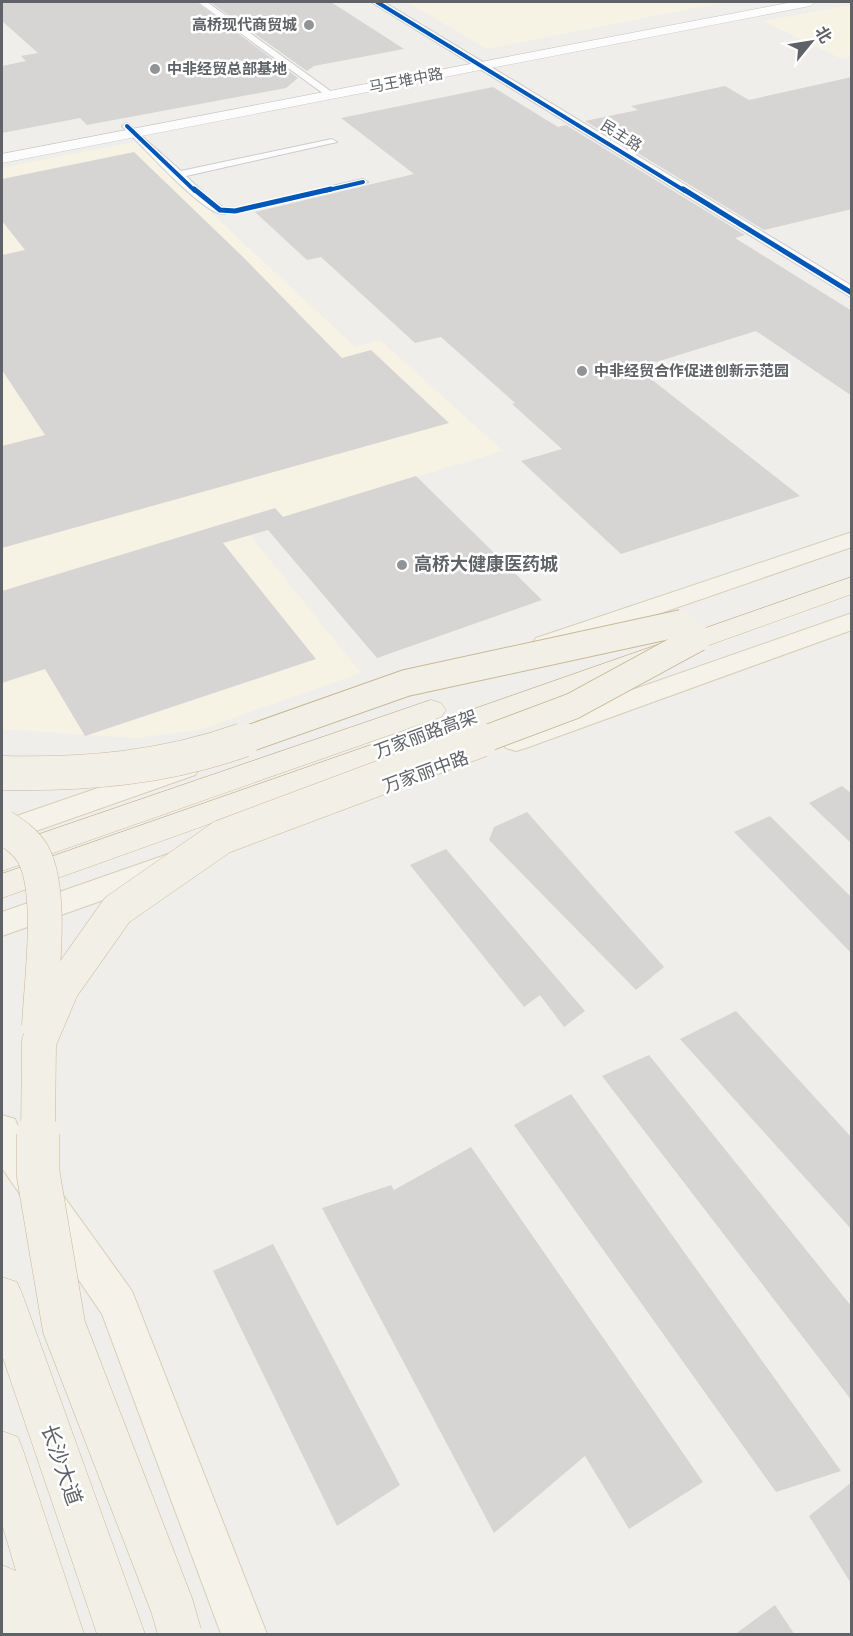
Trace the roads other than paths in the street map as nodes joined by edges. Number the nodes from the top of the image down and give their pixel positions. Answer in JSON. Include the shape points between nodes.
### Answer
{"nodes":[{"id":1,"x":202,"y":2,"type":"edge"},
{"id":2,"x":377,"y":2,"type":"edge"},
{"id":3,"x":390,"y":2,"type":"edge"},
{"id":4,"x":767,"y":2,"type":"edge"},
{"id":5,"x":810,"y":2,"type":"edge"},
{"id":6,"x":482,"y":62,"type":"junction"},
{"id":7,"x":326,"y":92,"type":"junction"},
{"id":8,"x":130,"y":130,"type":"junction"},
{"id":9,"x":332,"y":142,"type":"dead end"},
{"id":10,"x":2,"y":150,"type":"edge"},
{"id":11,"x":2,"y":159,"type":"edge"},
{"id":12,"x":177,"y":175,"type":"junction"},
{"id":13,"x":363,"y":182,"type":"dead end"},
{"id":14,"x":852,"y":283,"type":"edge"},
{"id":15,"x":852,"y":293,"type":"edge"},
{"id":16,"x":852,"y":539,"type":"edge"},
{"id":17,"x":852,"y":565,"type":"edge"},
{"id":18,"x":852,"y":585,"type":"edge"},
{"id":19,"x":852,"y":621,"type":"edge"},
{"id":20,"x":690,"y":631,"type":"junction"},
{"id":21,"x":2,"y":772,"type":"edge"},
{"id":22,"x":2,"y":826,"type":"edge"},
{"id":23,"x":2,"y":832,"type":"edge"},
{"id":24,"x":2,"y":859,"type":"edge"},
{"id":25,"x":2,"y":886,"type":"edge"},
{"id":26,"x":2,"y":924,"type":"edge"},
{"id":27,"x":39,"y":1042,"type":"junction"},
{"id":28,"x":2,"y":1130,"type":"edge"},
{"id":29,"x":2,"y":1296,"type":"edge"},
{"id":30,"x":2,"y":1453,"type":"edge"},
{"id":31,"x":2,"y":1588,"type":"edge"},
{"id":32,"x":21,"y":1635,"type":"edge"},
{"id":33,"x":60,"y":1635,"type":"edge"},
{"id":34,"x":120,"y":1635,"type":"edge"},
{"id":35,"x":180,"y":1635,"type":"edge"},
{"id":36,"x":244,"y":1635,"type":"edge"}],
"edges":[{"from":1,"to":7,"type":"street"},
{"from":2,"to":6,"type":"street","name":"民主路"},
{"from":3,"to":6,"type":"street","name":"民主路"},
{"from":4,"to":6,"type":"main road","name":"马王堆中路"},
{"from":5,"to":6,"type":"main road","name":"马王堆中路"},
{"from":6,"to":7,"type":"main road","name":"马王堆中路"},
{"from":6,"to":14,"type":"street","name":"民主路"},
{"from":6,"to":15,"type":"street","name":"民主路"},
{"from":7,"to":8,"type":"main road","name":"马王堆中路"},
{"from":8,"to":10,"type":"main road","name":"马王堆中路"},
{"from":8,"to":11,"type":"main road","name":"马王堆中路"},
{"from":8,"to":12,"type":"street"},
{"from":9,"to":12,"type":"street"},
{"from":12,"to":13,"type":"street","via":[[211,206],[226,212]]},
{"from":16,"to":23,"type":"main road"},
{"from":17,"to":20,"type":"highway","name":"万家丽路高架"},
{"from":18,"to":20,"type":"highway","name":"万家丽路高架"},
{"from":19,"to":26,"type":"main road","name":"万家丽中路"},
{"from":20,"to":21,"type":"highway","bridge":true,"via":[[406,683],[224,747],[135,768],[51,774]]},
{"from":20,"to":24,"type":"highway","name":"万家丽路高架","bridge":true},
{"from":20,"to":25,"type":"highway","name":"万家丽路高架","bridge":true},
{"from":20,"to":27,"type":"highway","bridge":true,"via":[[573,706],[222,837],[117,910],[62,988]]},
{"from":22,"to":27,"type":"highway","bridge":true,"via":[[20,838],[36,860],[43,887]]},
{"from":27,"to":35,"type":"highway","bridge":true,"via":[[38,1173],[64,1327]]},
{"from":28,"to":36,"type":"main road","via":[[9,1149],[118,1304]]},
{"from":29,"to":34,"type":"highway","name":"长沙大道"},
{"from":30,"to":33,"type":"highway"},
{"from":31,"to":32,"type":"highway"}]}
